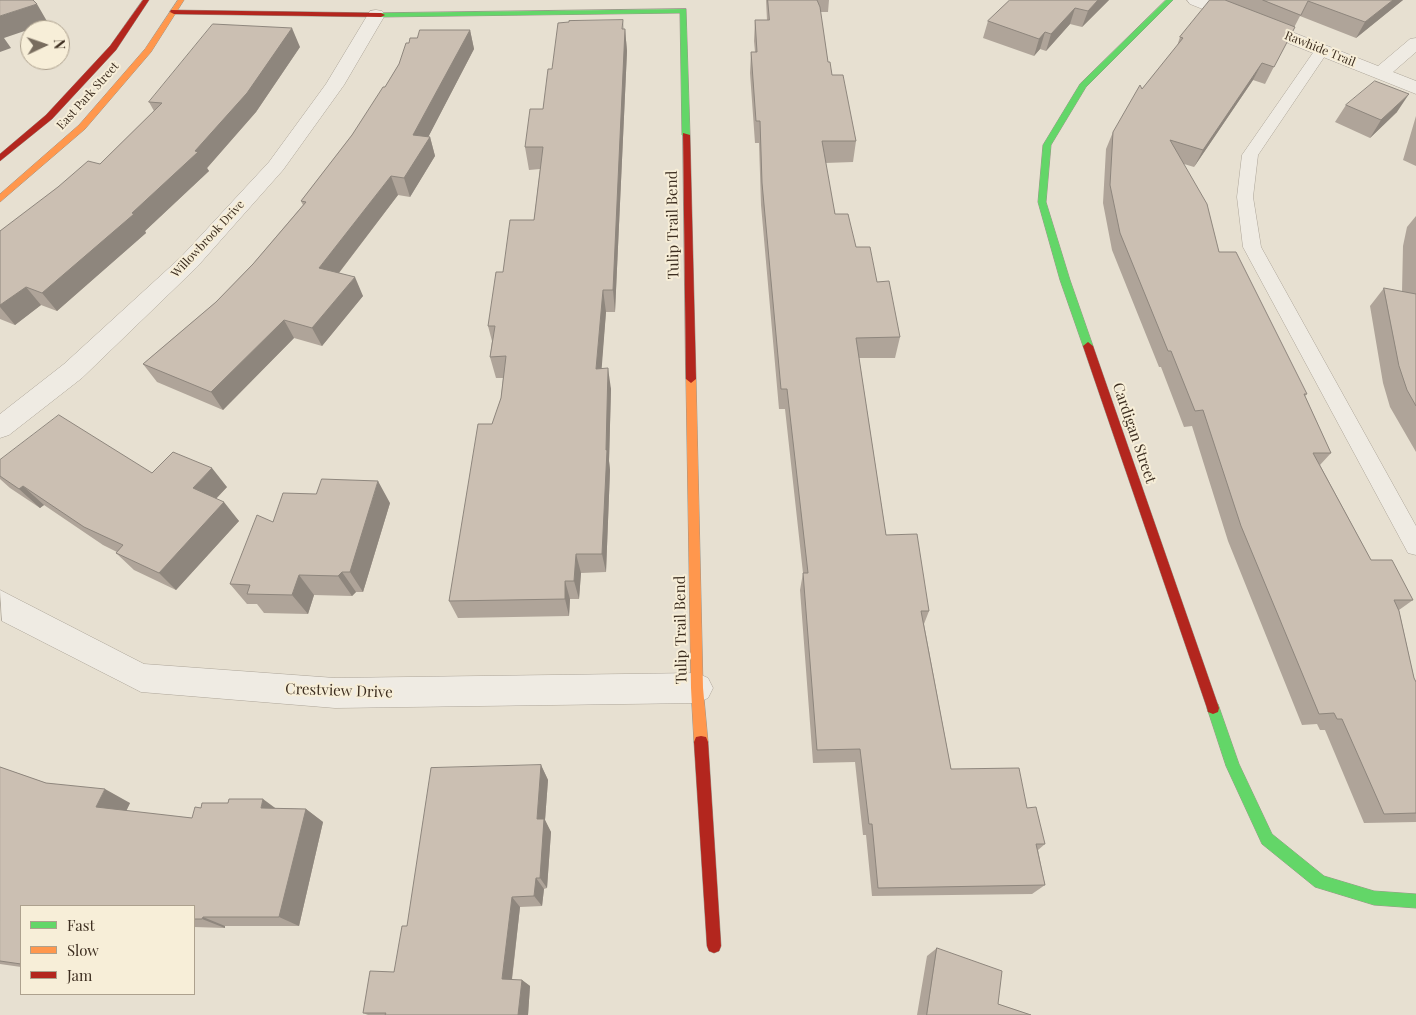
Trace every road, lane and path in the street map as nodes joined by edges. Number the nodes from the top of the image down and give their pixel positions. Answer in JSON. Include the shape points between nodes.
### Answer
{"nodes":[{"id":1,"x":146,"y":0,"type":"edge"},
{"id":2,"x":182,"y":0,"type":"edge"},
{"id":3,"x":1170,"y":0,"type":"edge"},
{"id":4,"x":1196,"y":0,"type":"edge"},
{"id":5,"x":174,"y":12,"type":"junction"},
{"id":6,"x":376,"y":15,"type":"junction"},
{"id":7,"x":1416,"y":43,"type":"edge"},
{"id":8,"x":1322,"y":50,"type":"junction"},
{"id":9,"x":1381,"y":73,"type":"junction"},
{"id":10,"x":1416,"y":88,"type":"edge"},
{"id":11,"x":0,"y":158,"type":"edge"},
{"id":12,"x":0,"y":199,"type":"edge"},
{"id":13,"x":0,"y":428,"type":"edge"},
{"id":14,"x":1416,"y":546,"type":"edge"},
{"id":15,"x":0,"y":603,"type":"edge"},
{"id":16,"x":697,"y":688,"type":"junction"},
{"id":17,"x":1416,"y":901,"type":"edge"},
{"id":18,"x":714,"y":946,"type":"dead end"}],
"edges":[{"from":1,"to":11,"type":"street","name":"East Park Street","via":[[113,48],[48,117]]},
{"from":2,"to":5,"type":"street","name":"East Park Street"},
{"from":3,"to":17,"type":"street","name":"Cardigan Street","via":[[1083,86],[1047,146],[1042,202],[1065,280],[1233,766],[1267,839],[1320,882],[1374,898]]},
{"from":4,"to":8,"type":"street","name":"Rawhide Trail"},
{"from":5,"to":6,"type":"street","name":"Tulip Trail Bend"},
{"from":5,"to":12,"type":"street","name":"East Park Street","via":[[148,50],[82,127]]},
{"from":6,"to":13,"type":"street","name":"Willowbrook Drive","via":[[335,85],[264,180],[189,262],[73,371]]},
{"from":6,"to":16,"type":"street","name":"Tulip Trail Bend","via":[[684,11]]},
{"from":7,"to":9,"type":"street"},
{"from":8,"to":9,"type":"street","name":"Rawhide Trail"},
{"from":8,"to":14,"type":"lane","via":[[1250,155],[1245,197],[1252,248]]},
{"from":9,"to":10,"type":"street","name":"Rawhide Trail"},
{"from":15,"to":16,"type":"street","name":"Crestview Drive","via":[[141,678],[335,694]]},
{"from":16,"to":18,"type":"street","name":"Tulip Trail Bend"}]}
